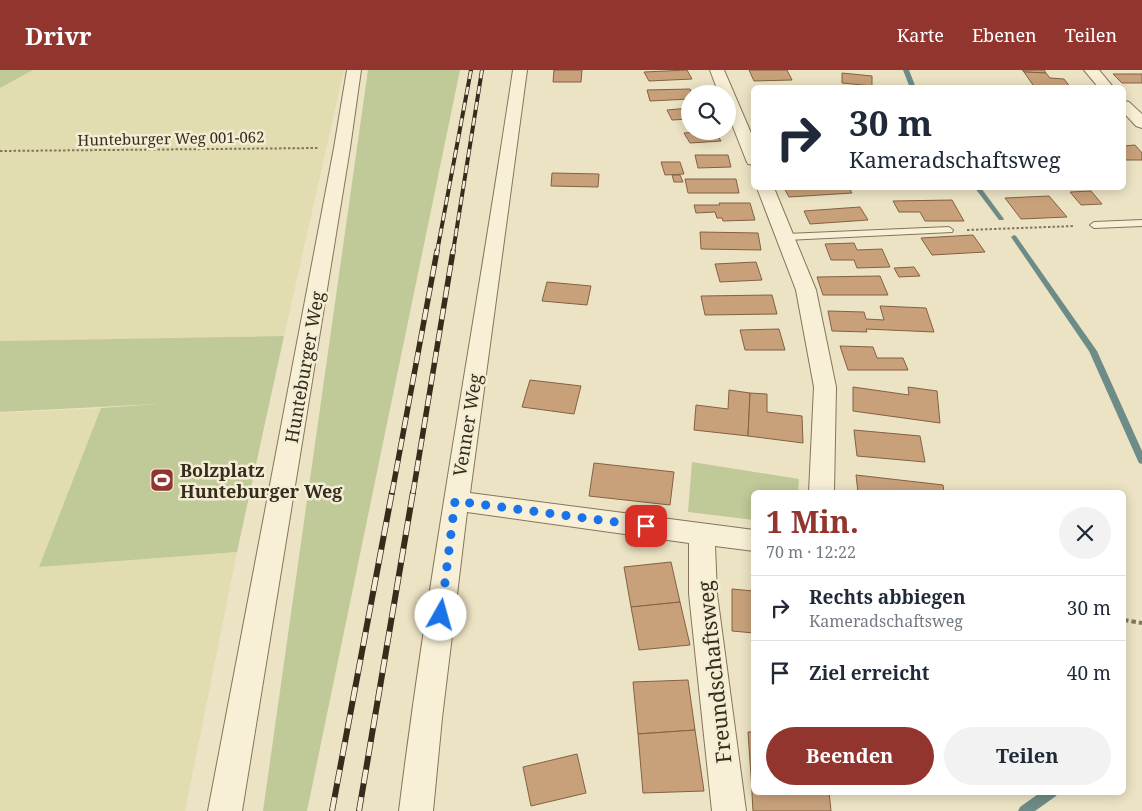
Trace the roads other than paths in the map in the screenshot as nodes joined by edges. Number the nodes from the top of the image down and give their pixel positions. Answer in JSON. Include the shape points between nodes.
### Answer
{"nodes":[{"id":1,"x":354,"y":70,"type":"edge"},
{"id":2,"x":520,"y":70,"type":"edge"},
{"id":3,"x":717,"y":70,"type":"edge"},
{"id":4,"x":1091,"y":70,"type":"edge"},
{"id":5,"x":723,"y":85,"type":"edge"},
{"id":6,"x":1104,"y":85,"type":"edge"},
{"id":7,"x":1126,"y":107,"type":"edge"},
{"id":8,"x":736,"y":117,"type":"edge"},
{"id":9,"x":1142,"y":123,"type":"edge"},
{"id":10,"x":751,"y":153,"type":"edge"},
{"id":11,"x":766,"y":190,"type":"edge"},
{"id":12,"x":1142,"y":223,"type":"edge"},
{"id":13,"x":1094,"y":225,"type":"road end"},
{"id":14,"x":948,"y":230,"type":"road end"},
{"id":15,"x":786,"y":237,"type":"junction"},
{"id":16,"x":822,"y":490,"type":"edge"},
{"id":17,"x":455,"y":501,"type":"junction"},
{"id":18,"x":702,"y":533,"type":"junction"},
{"id":19,"x":751,"y":541,"type":"edge"},
{"id":20,"x":225,"y":811,"type":"edge"},
{"id":21,"x":416,"y":811,"type":"edge"},
{"id":22,"x":729,"y":811,"type":"edge"}],
"edges":[{"from":1,"to":20,"type":"street","name":"Hunteburger Weg"},
{"from":2,"to":17,"type":"street","name":"Venner Weg"},
{"from":3,"to":5,"type":"street"},
{"from":4,"to":6,"type":"street"},
{"from":7,"to":9,"type":"street"},
{"from":8,"to":10,"type":"street"},
{"from":11,"to":15,"type":"street"},
{"from":12,"to":13,"type":"lane"},
{"from":14,"to":15,"type":"lane"},
{"from":15,"to":16,"type":"street","via":[[806,290],[825,387]]},
{"from":17,"to":18,"type":"street"},
{"from":17,"to":21,"type":"street","name":"Venner Weg"},
{"from":18,"to":19,"type":"street"},
{"from":18,"to":22,"type":"street","name":"Freundschaftsweg","via":[[703,594]]}]}
